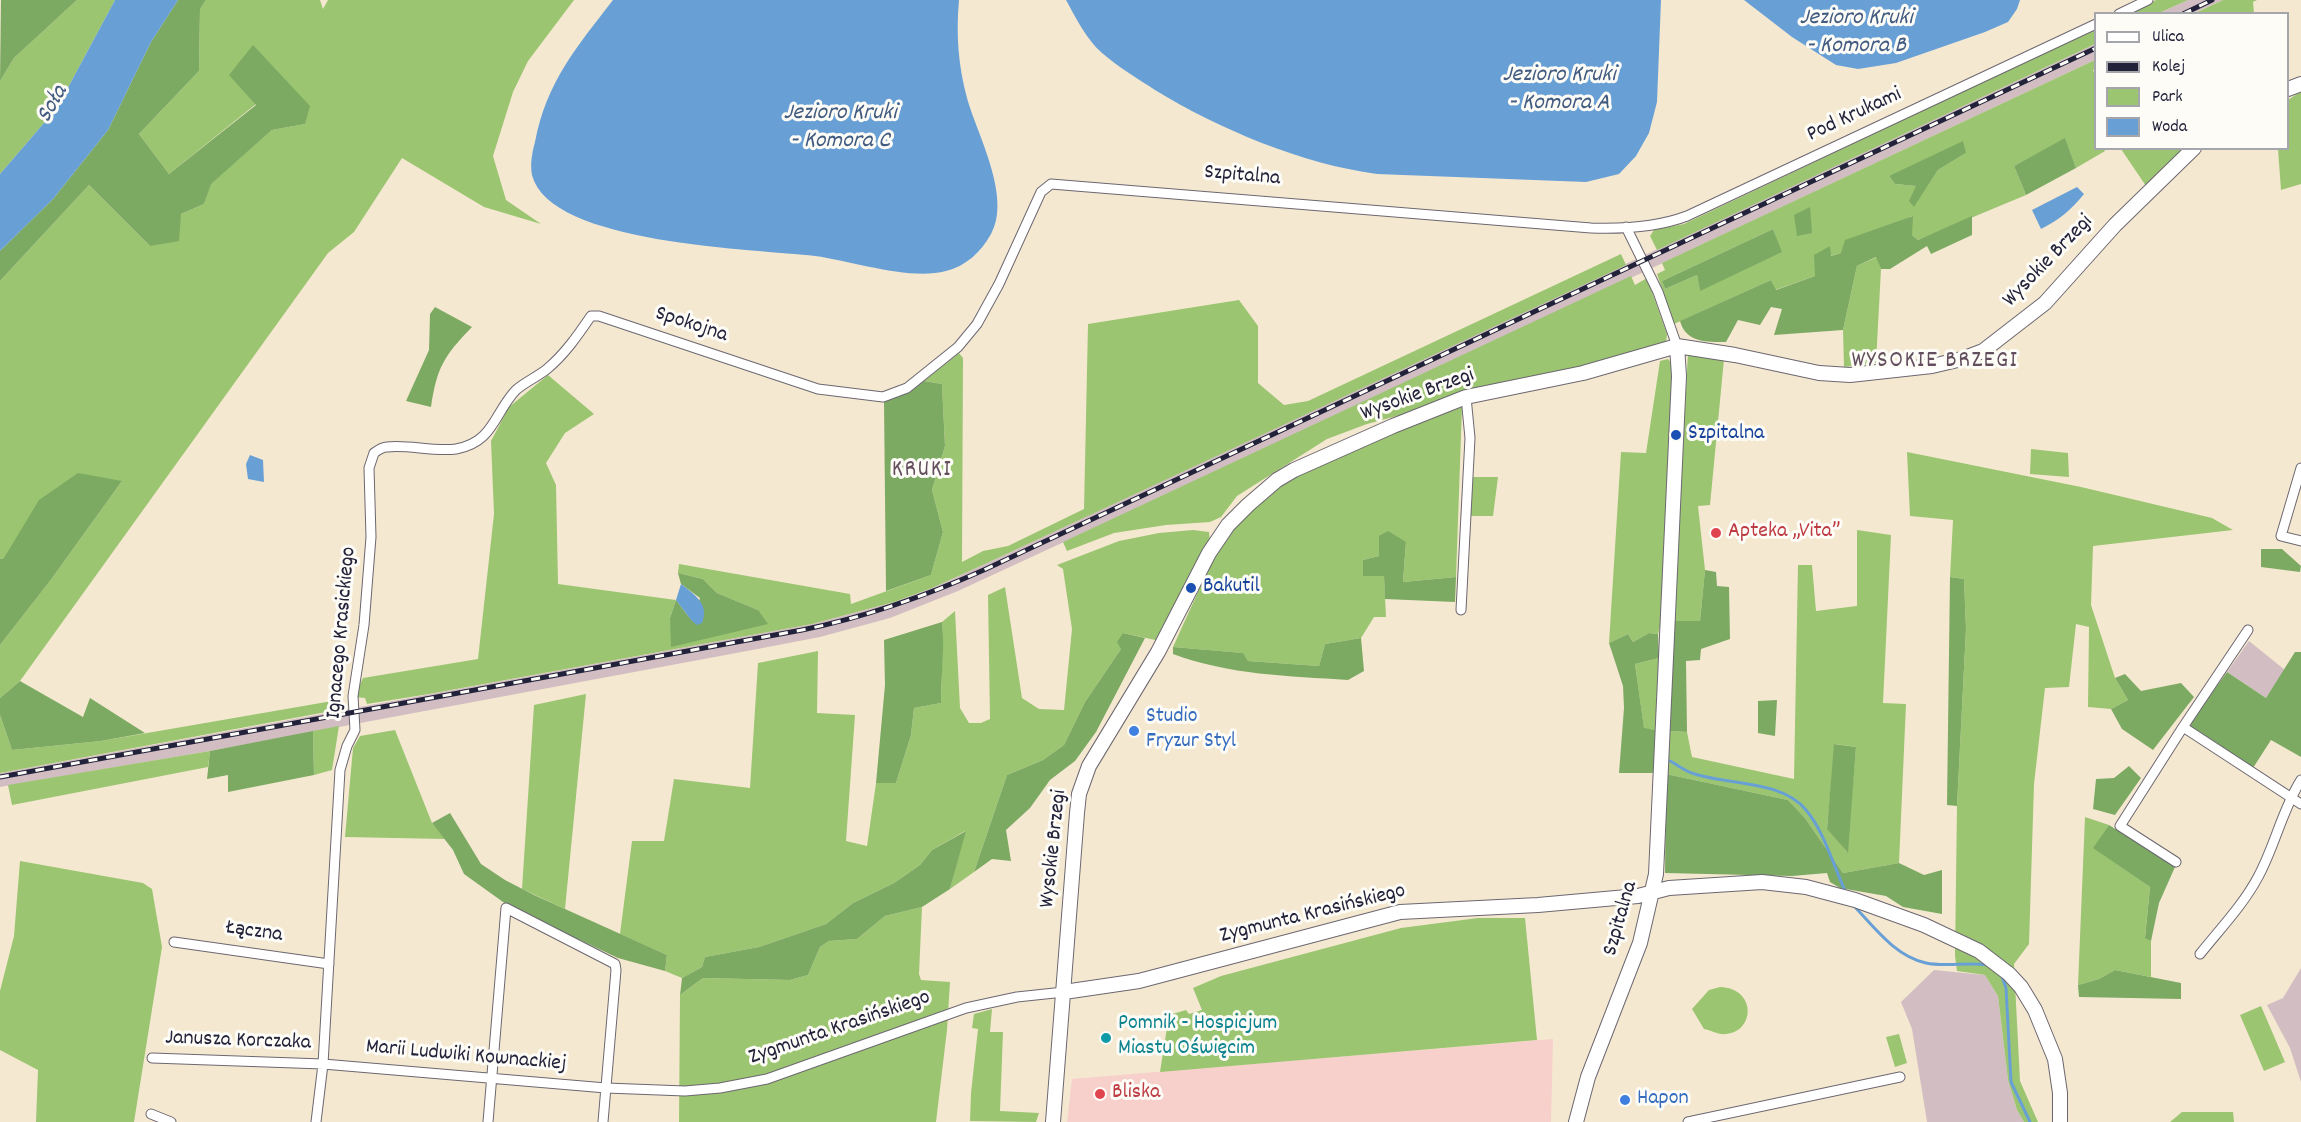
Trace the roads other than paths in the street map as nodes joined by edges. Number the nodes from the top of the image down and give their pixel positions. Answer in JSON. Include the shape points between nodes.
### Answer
{"nodes":[{"id":1,"x":2148,"y":0,"type":"edge"},
{"id":2,"x":2123,"y":12,"type":"edge"},
{"id":3,"x":2094,"y":25,"type":"edge"},
{"id":4,"x":2192,"y":150,"type":"edge"},
{"id":5,"x":1626,"y":227,"type":"junction"},
{"id":6,"x":1677,"y":346,"type":"junction"},
{"id":7,"x":567,"y":349,"type":"joint"},
{"id":8,"x":818,"y":388,"type":"joint"},
{"id":9,"x":1466,"y":397,"type":"junction"},
{"id":10,"x":2301,"y":468,"type":"edge"},
{"id":11,"x":2301,"y":541,"type":"edge"},
{"id":12,"x":1461,"y":610,"type":"dead end"},
{"id":13,"x":2248,"y":630,"type":"dead end"},
{"id":14,"x":2183,"y":727,"type":"junction"},
{"id":15,"x":2301,"y":780,"type":"edge"},
{"id":16,"x":2290,"y":797,"type":"junction"},
{"id":17,"x":2301,"y":804,"type":"edge"},
{"id":18,"x":2176,"y":862,"type":"dead end"},
{"id":19,"x":1652,"y":893,"type":"junction"},
{"id":20,"x":174,"y":942,"type":"dead end"},
{"id":21,"x":2200,"y":954,"type":"dead end"},
{"id":22,"x":329,"y":963,"type":"junction"},
{"id":23,"x":1064,"y":992,"type":"junction"},
{"id":24,"x":152,"y":1058,"type":"dead end"},
{"id":25,"x":323,"y":1064,"type":"junction"},
{"id":26,"x":1900,"y":1077,"type":"dead end"},
{"id":27,"x":490,"y":1078,"type":"junction"},
{"id":28,"x":606,"y":1088,"type":"junction"},
{"id":29,"x":151,"y":1114,"type":"dead end"},
{"id":30,"x":171,"y":1122,"type":"edge"},
{"id":31,"x":316,"y":1122,"type":"edge"},
{"id":32,"x":488,"y":1122,"type":"edge"},
{"id":33,"x":603,"y":1122,"type":"edge"},
{"id":34,"x":1053,"y":1122,"type":"edge"},
{"id":35,"x":1576,"y":1122,"type":"edge"},
{"id":36,"x":1688,"y":1122,"type":"edge"},
{"id":37,"x":2060,"y":1122,"type":"edge"}],
"edges":[{"from":1,"to":2,"type":"street"},
{"from":3,"to":5,"type":"street","name":"Pod Krukami","via":[[1687,216]]},
{"from":4,"to":6,"type":"street","name":"Wysokie Brzegi","via":[[2115,225],[2046,303],[1983,351],[1962,359],[1850,375],[1819,373]]},
{"from":5,"to":6,"type":"street","name":"Szpitalna","via":[[1658,292]]},
{"from":5,"to":8,"type":"street","name":"Szpitalna","via":[[1579,227],[1051,184],[1041,192],[977,324],[958,347],[907,388],[883,398]]},
{"from":6,"to":9,"type":"street","name":"Wysokie Brzegi","via":[[1583,373]]},
{"from":6,"to":19,"type":"street","name":"Szpitalna","via":[[1679,388]]},
{"from":7,"to":8,"type":"street","name":"Spokojna","via":[[591,316],[599,316]]},
{"from":7,"to":22,"type":"street","name":"Ignacego Krasickiego","via":[[547,369],[518,388],[482,438],[457,449],[386,447],[374,453],[369,468],[371,537],[364,625],[353,696],[355,730],[340,770]]},
{"from":9,"to":12,"type":"street","via":[[1470,438]]},
{"from":9,"to":23,"type":"street","name":"Wysokie Brzegi","via":[[1294,470],[1260,494],[1222,534],[1083,779]]},
{"from":10,"to":11,"type":"street","via":[[2281,536]]},
{"from":13,"to":14,"type":"street"},
{"from":14,"to":16,"type":"street"},
{"from":14,"to":18,"type":"street","via":[[2120,826]]},
{"from":15,"to":16,"type":"street"},
{"from":16,"to":17,"type":"street"},
{"from":16,"to":21,"type":"street","via":[[2259,876]]},
{"from":19,"to":23,"type":"street","name":"Zygmunta Krasińskiego","via":[[1538,905],[1400,912],[1139,981]]},
{"from":19,"to":35,"type":"street","name":"Szpitalna","via":[[1640,943],[1588,1077]]},
{"from":19,"to":37,"type":"street","name":"Zygmunta Krasińskiego","via":[[1669,888],[1762,882],[1806,887],[1924,925],[1980,951],[2009,974],[2035,1010],[2055,1059]]},
{"from":20,"to":22,"type":"street","name":"Łączna"},
{"from":22,"to":25,"type":"street","name":"Ignacego Krasickiego"},
{"from":23,"to":28,"type":"street","name":"Zygmunta Krasińskiego","via":[[966,1008],[759,1080],[685,1091]]},
{"from":23,"to":34,"type":"street","name":"Wysokie Brzegi"},
{"from":24,"to":25,"type":"street","name":"Janusza Korczaka"},
{"from":25,"to":27,"type":"street","name":"Marii Ludwiki Kownackiej"},
{"from":25,"to":31,"type":"street","name":"Ignacego Krasickiego"},
{"from":26,"to":36,"type":"street"},
{"from":27,"to":28,"type":"street","name":"Marii Ludwiki Kownackiej"},
{"from":27,"to":28,"type":"street","via":[[506,908],[615,964]]},
{"from":27,"to":32,"type":"street"},
{"from":28,"to":33,"type":"street"},
{"from":29,"to":30,"type":"street"}]}
